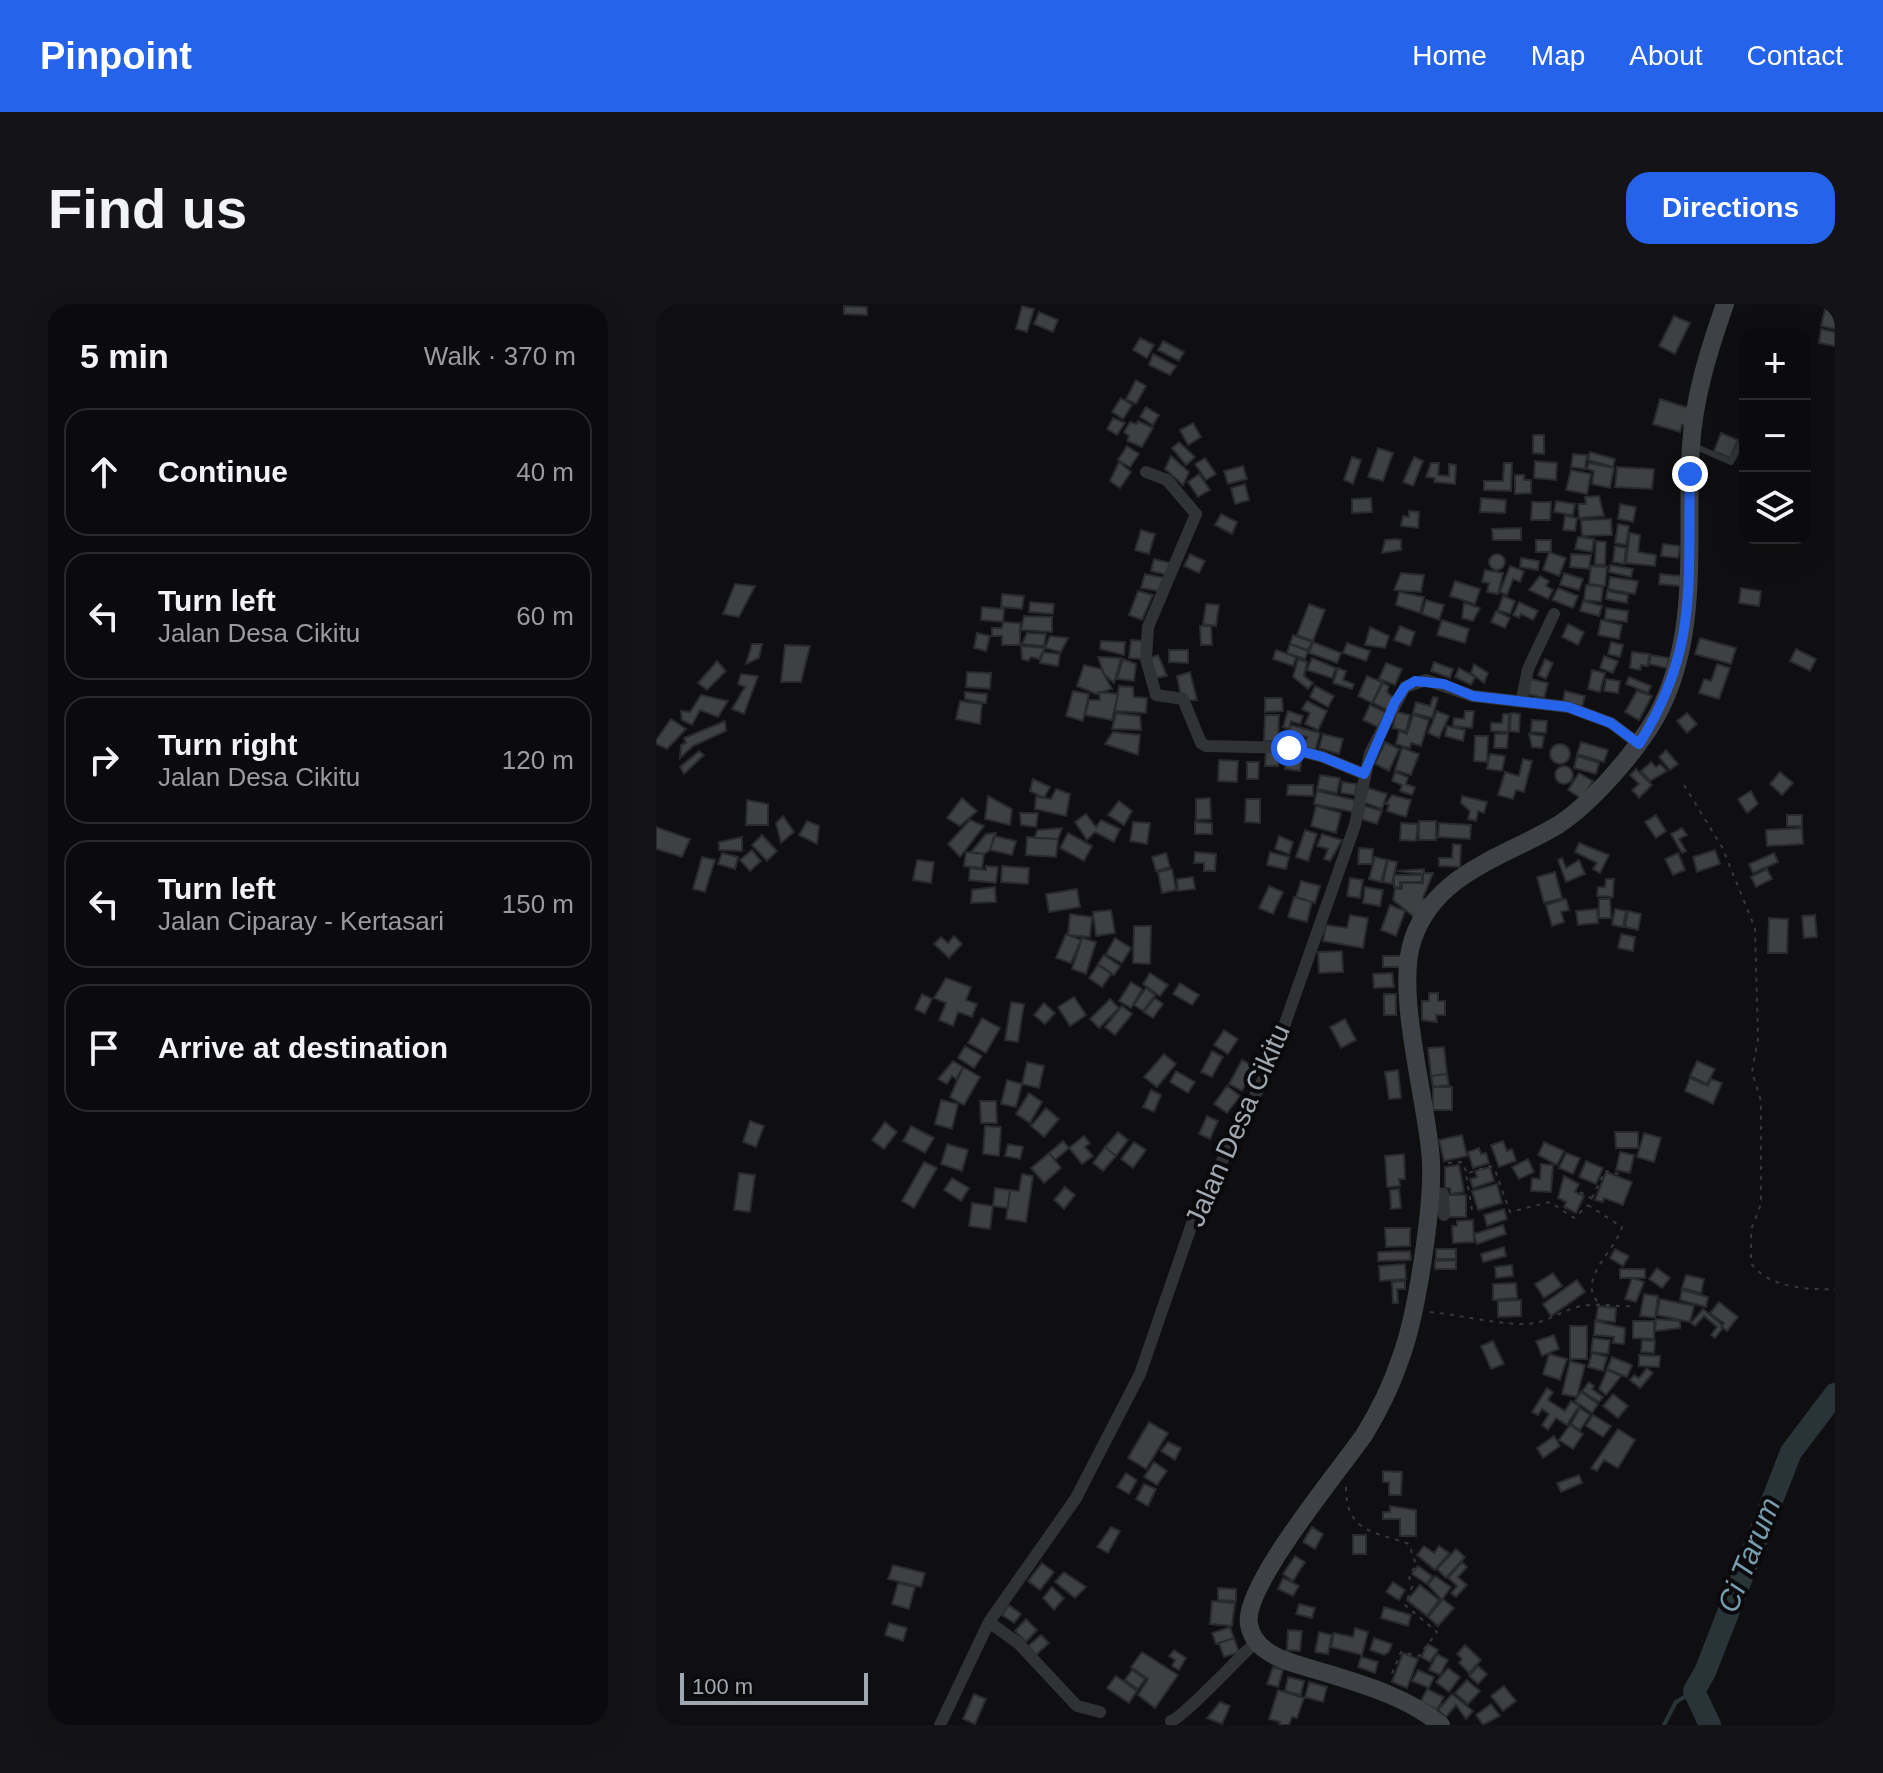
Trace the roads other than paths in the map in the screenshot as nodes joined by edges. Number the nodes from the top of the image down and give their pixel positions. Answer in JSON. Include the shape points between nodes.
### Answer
{"nodes":[{"id":1,"x":1725,"y":304,"type":"edge"},
{"id":2,"x":1691,"y":445,"type":"junction"},
{"id":3,"x":1739,"y":447,"type":"edge"},
{"id":4,"x":1146,"y":472,"type":"dead end"},
{"id":5,"x":1554,"y":614,"type":"dead end"},
{"id":6,"x":1522,"y":699,"type":"junction"},
{"id":7,"x":1639,"y":744,"type":"junction"},
{"id":8,"x":1364,"y":774,"type":"junction"},
{"id":9,"x":1430,"y":1192,"type":"junction"},
{"id":10,"x":1444,"y":1215,"type":"dead end"},
{"id":11,"x":989,"y":1622,"type":"junction"},
{"id":12,"x":1256,"y":1642,"type":"junction"},
{"id":13,"x":1100,"y":1712,"type":"dead end"},
{"id":14,"x":1171,"y":1721,"type":"dead end"},
{"id":15,"x":940,"y":1725,"type":"edge"},
{"id":16,"x":1441,"y":1725,"type":"edge"}],
"edges":[{"from":1,"to":2,"type":"main road","via":[[1704,368]]},
{"from":2,"to":3,"type":"lane","via":[[1731,462]]},
{"from":2,"to":7,"type":"main road","via":[[1686,629],[1670,686]]},
{"from":4,"to":8,"type":"street","via":[[1167,480],[1196,514],[1148,627],[1146,659],[1156,695],[1183,699],[1206,746],[1289,748]]},
{"from":5,"to":6,"type":"street","via":[[1528,669]]},
{"from":6,"to":7,"type":"street","name":"Jalan Desa Cikitu","via":[[1597,717]]},
{"from":6,"to":8,"type":"street","name":"Jalan Desa Cikitu","via":[[1473,696],[1426,680],[1409,684],[1378,734]]},
{"from":7,"to":9,"type":"main road","via":[[1579,809],[1459,877],[1417,928],[1411,944],[1410,988],[1431,1156]]},
{"from":8,"to":11,"type":"street","name":"Jalan Desa Cikitu","via":[[1355,825],[1270,1066],[1195,1215],[1140,1374],[1076,1498]]},
{"from":9,"to":10,"type":"street","via":[[1443,1194]]},
{"from":9,"to":12,"type":"main road","via":[[1401,1358],[1366,1432],[1272,1564],[1250,1604],[1249,1626]]},
{"from":11,"to":13,"type":"street","via":[[1019,1644],[1077,1706]]},
{"from":11,"to":15,"type":"street","name":"Jalan Desa Cikitu"},
{"from":12,"to":14,"type":"street","via":[[1188,1711]]},
{"from":12,"to":16,"type":"main road","via":[[1270,1654],[1383,1693]]}]}
